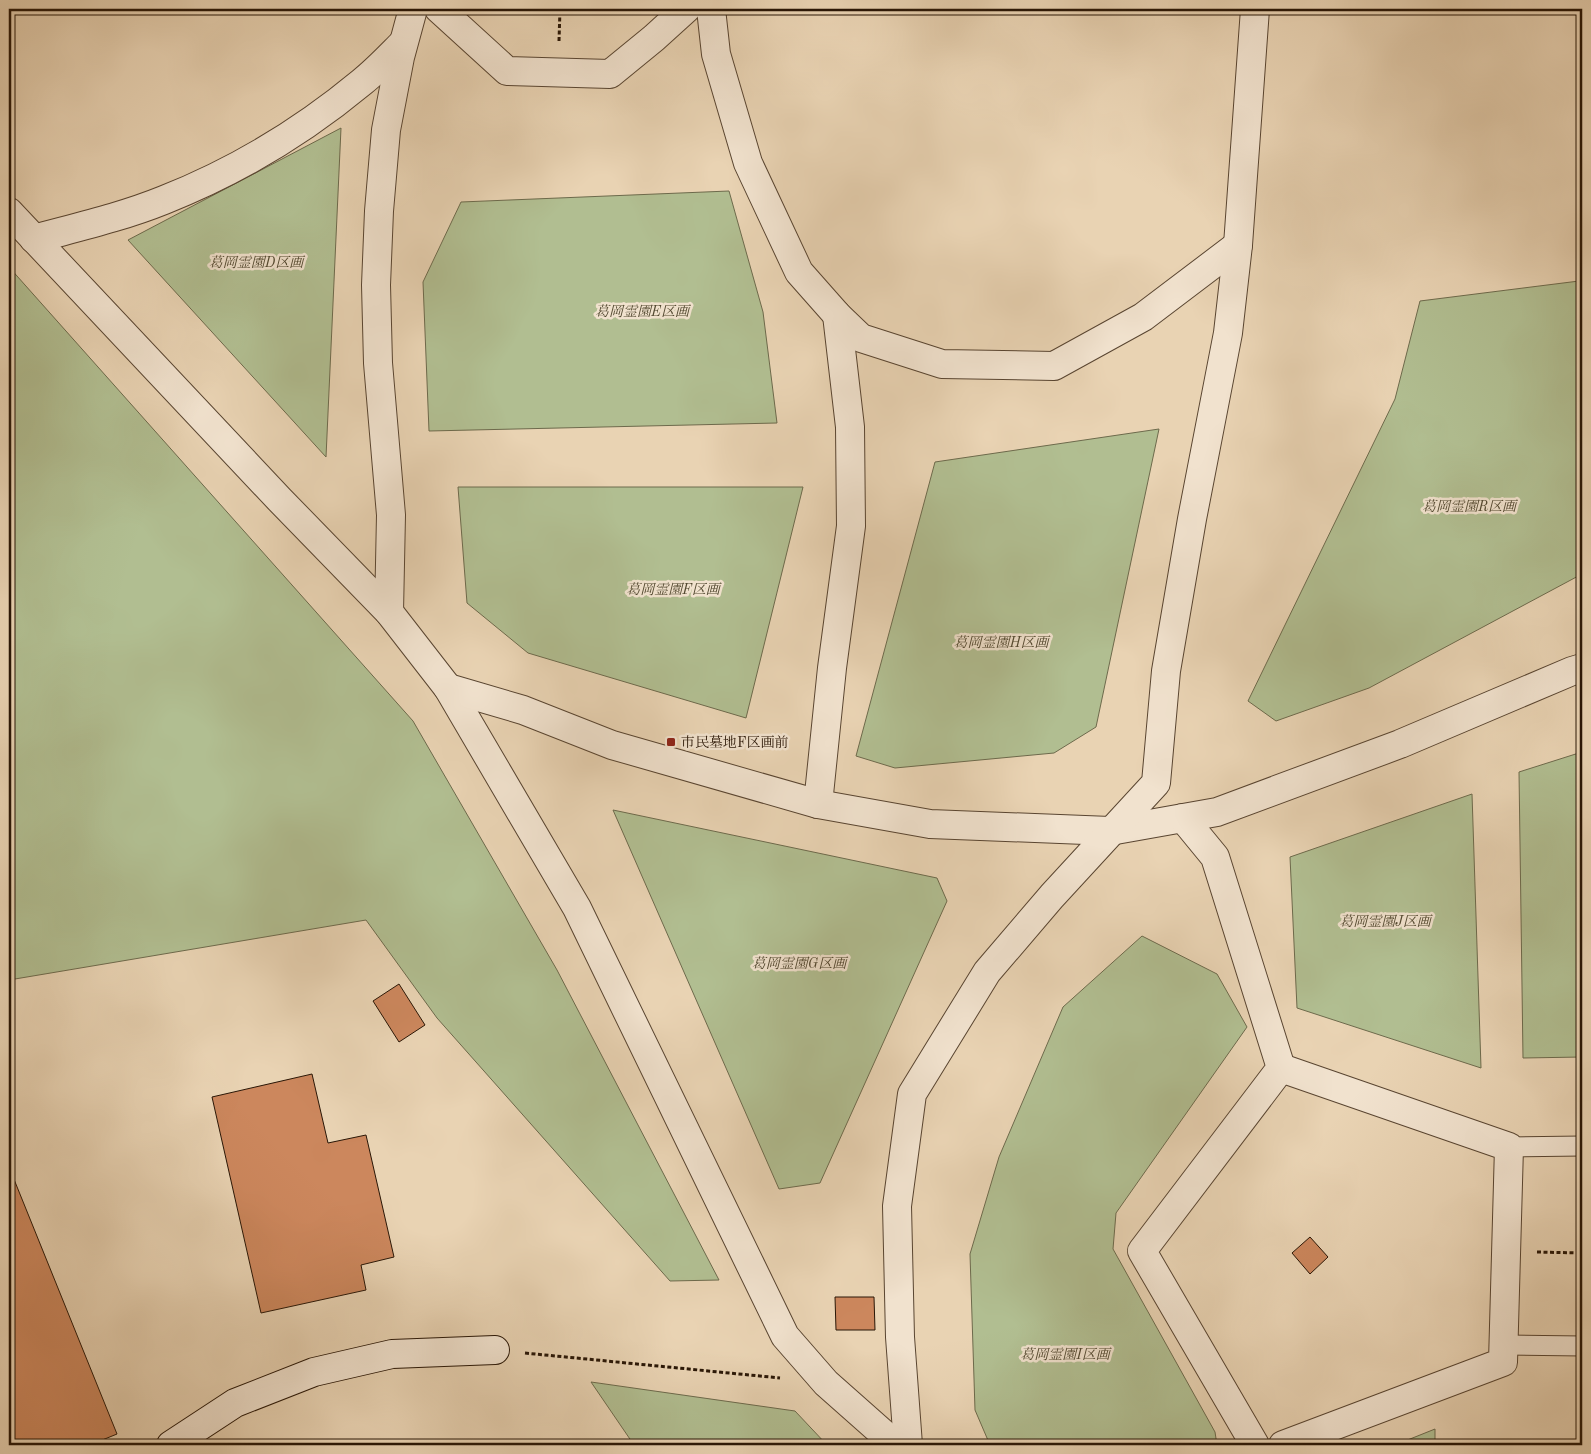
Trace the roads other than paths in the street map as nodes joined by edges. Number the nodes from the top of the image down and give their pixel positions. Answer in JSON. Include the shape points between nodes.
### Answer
{"nodes":[{"id":1,"x":413,"y":9,"type":"edge"},
{"id":2,"x":438,"y":9,"type":"edge"},
{"id":3,"x":686,"y":9,"type":"edge"},
{"id":4,"x":711,"y":9,"type":"edge"},
{"id":5,"x":1255,"y":9,"type":"edge"},
{"id":6,"x":403,"y":43,"type":"junction"},
{"id":7,"x":9,"y":212,"type":"edge"},
{"id":8,"x":34,"y":239,"type":"junction"},
{"id":9,"x":1238,"y":245,"type":"junction"},
{"id":10,"x":837,"y":315,"type":"junction"},
{"id":11,"x":389,"y":612,"type":"junction"},
{"id":12,"x":1582,"y":668,"type":"edge"},
{"id":13,"x":448,"y":688,"type":"junction"},
{"id":14,"x":818,"y":804,"type":"junction"},
{"id":15,"x":1183,"y":818,"type":"junction"},
{"id":16,"x":1110,"y":831,"type":"junction"},
{"id":17,"x":1281,"y":1068,"type":"junction"},
{"id":18,"x":1582,"y":1146,"type":"edge"},
{"id":19,"x":1508,"y":1147,"type":"junction"},
{"id":20,"x":1504,"y":1345,"type":"junction"},
{"id":21,"x":1582,"y":1346,"type":"edge"},
{"id":22,"x":495,"y":1350,"type":"road end"},
{"id":23,"x":171,"y":1445,"type":"edge"},
{"id":24,"x":896,"y":1445,"type":"edge"},
{"id":25,"x":908,"y":1445,"type":"edge"},
{"id":26,"x":1255,"y":1445,"type":"edge"},
{"id":27,"x":1283,"y":1445,"type":"edge"}],
"edges":[{"from":1,"to":6,"type":"street"},
{"from":2,"to":3,"type":"street","via":[[508,71],[610,74]]},
{"from":4,"to":10,"type":"street","via":[[716,54],[748,163],[799,272]]},
{"from":5,"to":9,"type":"street"},
{"from":6,"to":8,"type":"street","via":[[363,82],[305,125],[234,168],[164,200]]},
{"from":6,"to":11,"type":"street","via":[[386,130],[376,286],[379,372],[391,514]]},
{"from":7,"to":8,"type":"street"},
{"from":8,"to":11,"type":"street"},
{"from":9,"to":10,"type":"street","via":[[1143,317],[1054,366],[942,364],[860,338]]},
{"from":9,"to":16,"type":"street","via":[[1228,333],[1166,671],[1156,783]]},
{"from":10,"to":14,"type":"street","via":[[850,427],[851,526]]},
{"from":11,"to":13,"type":"street"},
{"from":12,"to":15,"type":"street","via":[[1400,744],[1217,812]]},
{"from":13,"to":14,"type":"street","via":[[523,710],[612,745]]},
{"from":13,"to":24,"type":"street","via":[[577,908],[785,1336],[826,1383]]},
{"from":14,"to":16,"type":"street","via":[[930,824]]},
{"from":15,"to":16,"type":"street"},
{"from":15,"to":17,"type":"street","via":[[1215,858]]},
{"from":16,"to":25,"type":"street","via":[[987,972],[912,1094],[897,1206],[900,1337]]},
{"from":17,"to":19,"type":"street"},
{"from":17,"to":26,"type":"street","via":[[1142,1251]]},
{"from":18,"to":19,"type":"lane"},
{"from":19,"to":20,"type":"street"},
{"from":20,"to":21,"type":"lane"},
{"from":20,"to":27,"type":"street","via":[[1503,1362]]},
{"from":22,"to":23,"type":"street","via":[[392,1354],[314,1372],[235,1403]]}]}
